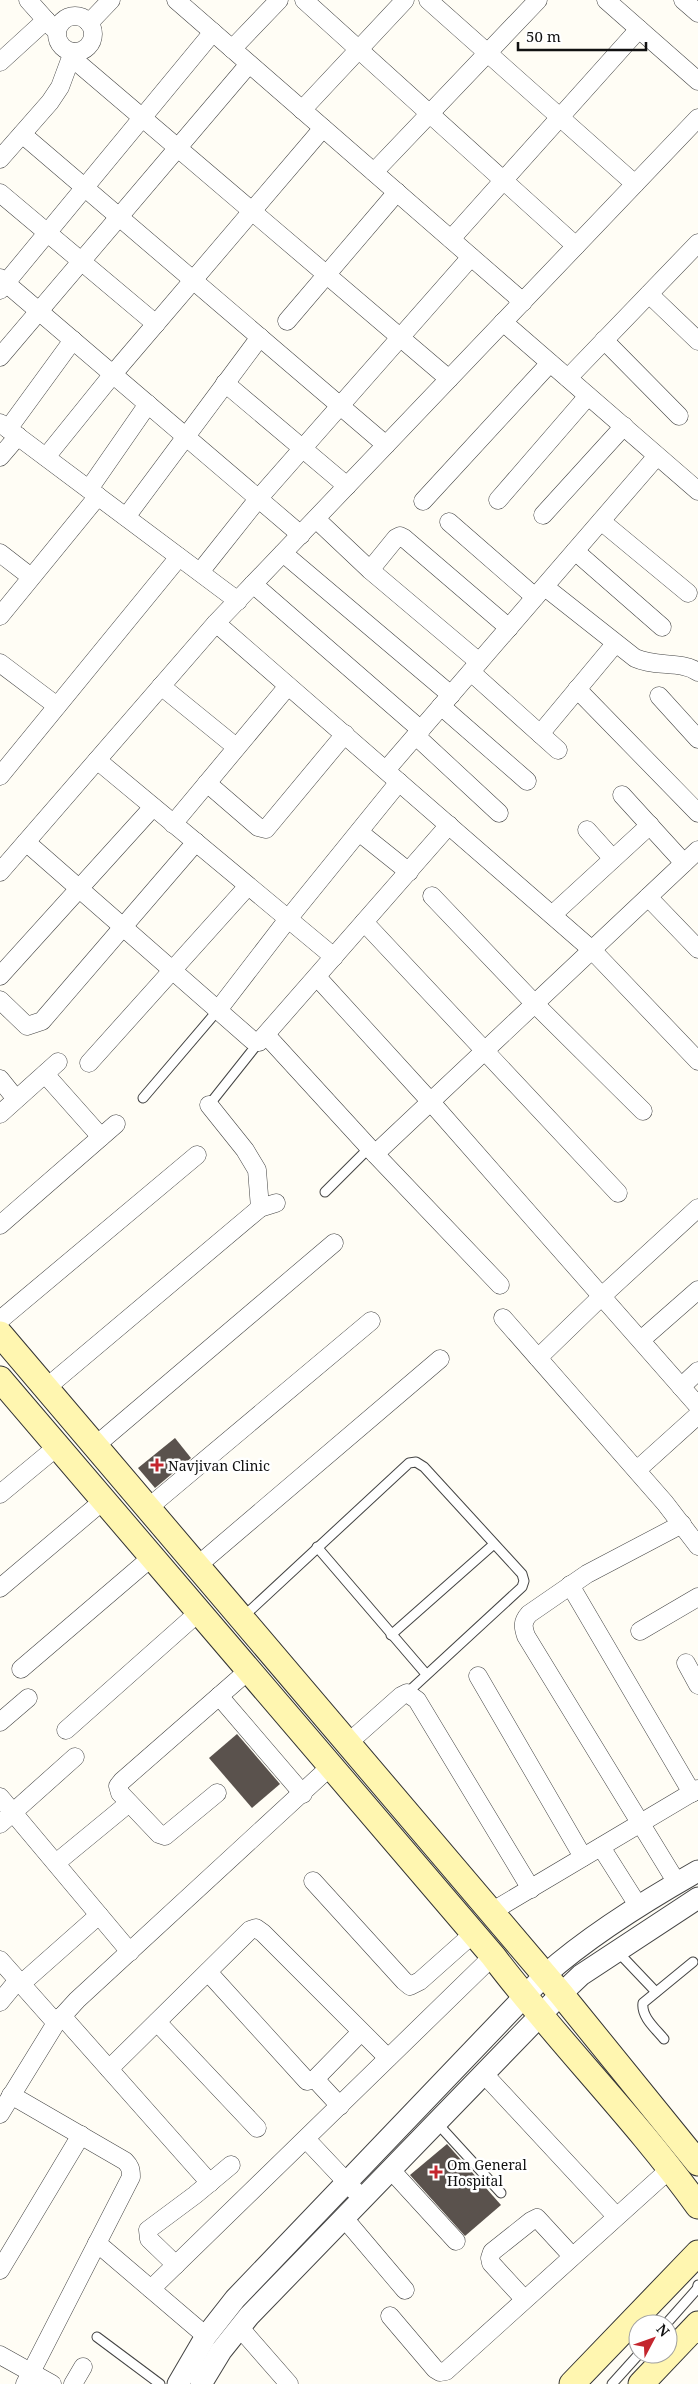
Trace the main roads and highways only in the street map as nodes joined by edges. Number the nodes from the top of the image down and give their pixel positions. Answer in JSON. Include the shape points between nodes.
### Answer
{"nodes":[{"id":1,"x":0,"y":1334,"type":"edge"},
{"id":2,"x":3,"y":1389,"type":"edge"},
{"id":3,"x":698,"y":2163,"type":"edge"},
{"id":4,"x":698,"y":2206,"type":"edge"},
{"id":5,"x":698,"y":2253,"type":"edge"},
{"id":6,"x":698,"y":2324,"type":"edge"},
{"id":7,"x":572,"y":2384,"type":"edge"},
{"id":8,"x":641,"y":2384,"type":"edge"}],
"edges":[{"from":1,"to":3,"type":"main road","via":[[561,1994]]},
{"from":2,"to":4,"type":"main road","via":[[58,1446],[474,1932],[539,2016],[671,2168]]},
{"from":5,"to":7,"type":"main road"},
{"from":6,"to":8,"type":"main road"}]}
